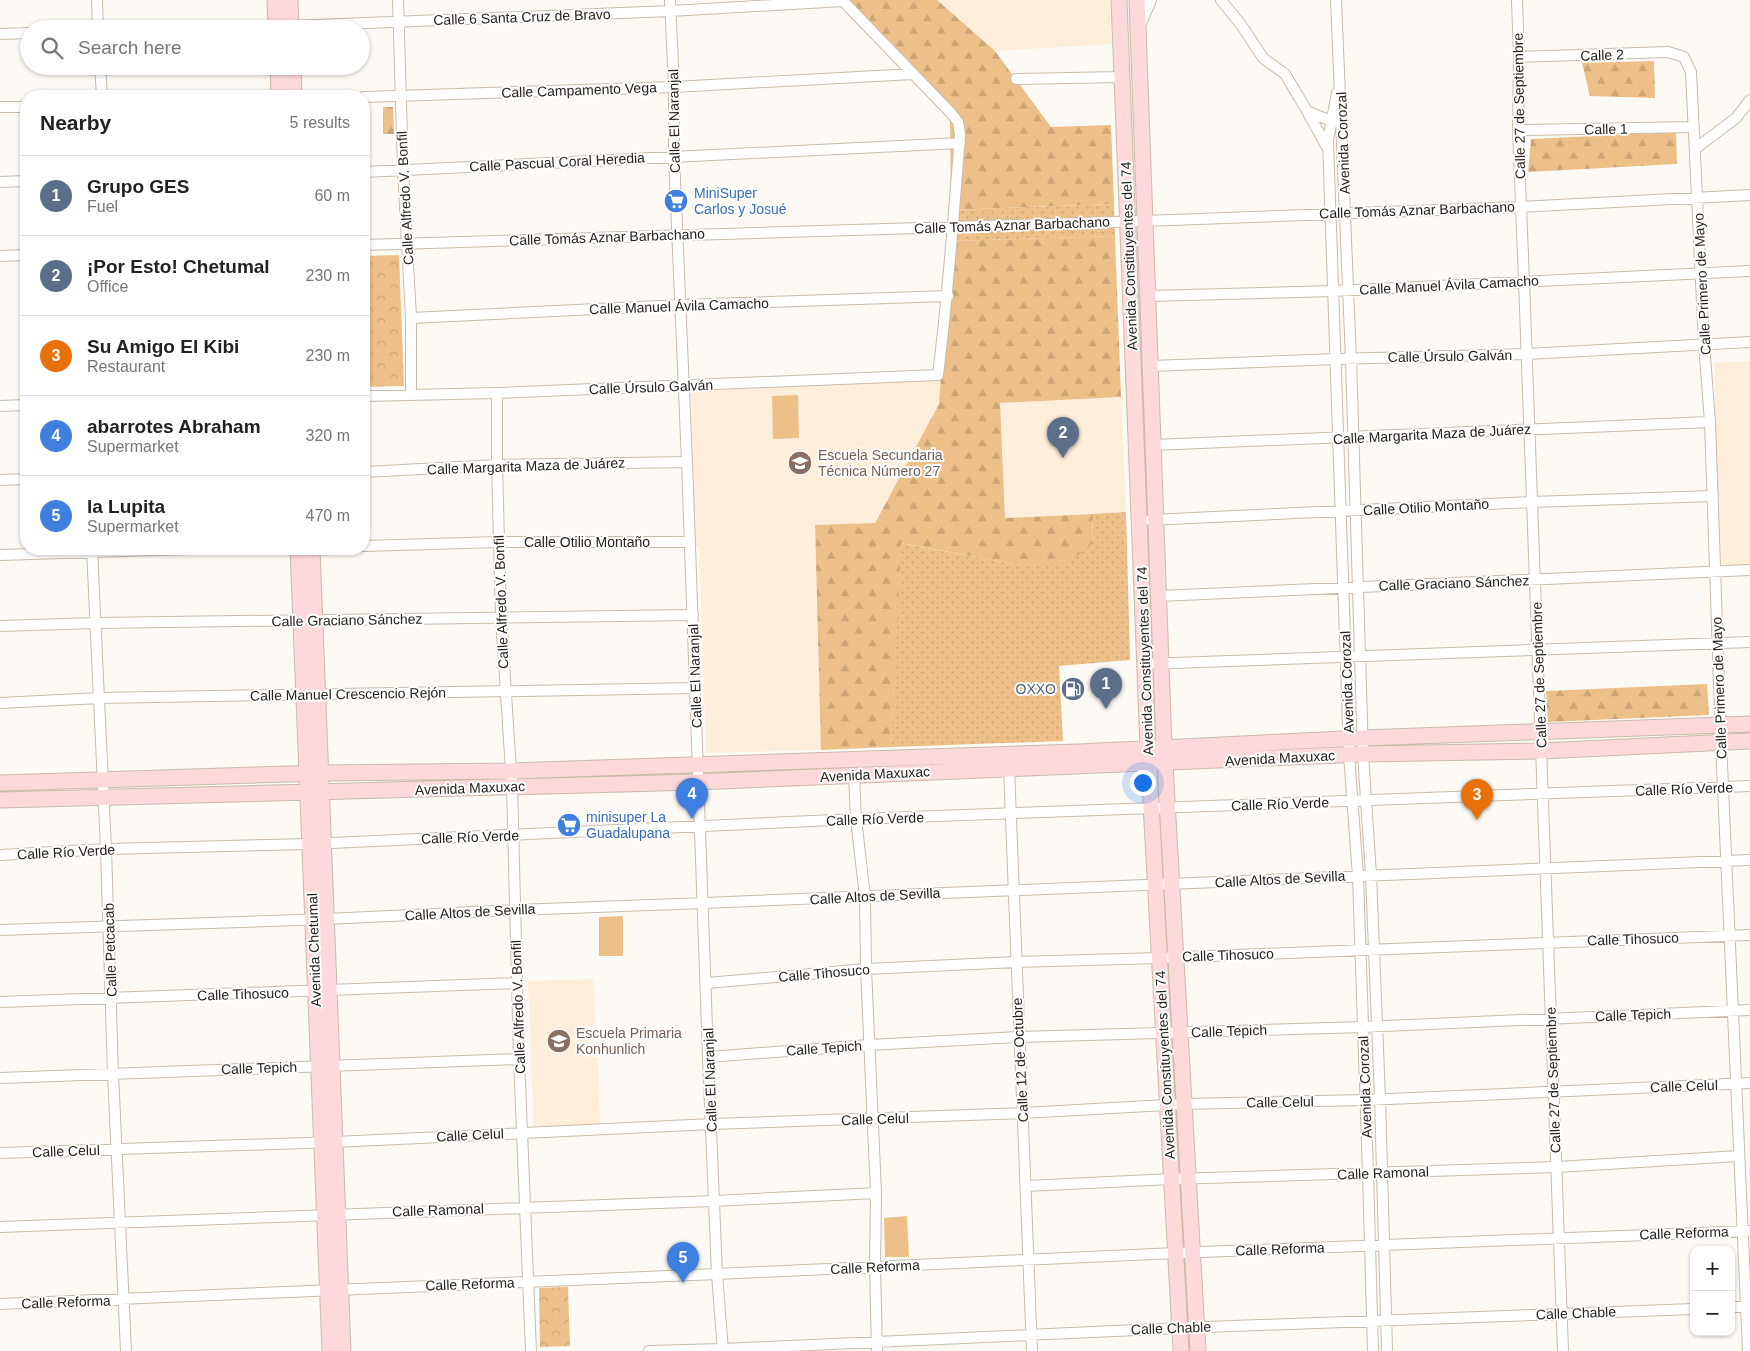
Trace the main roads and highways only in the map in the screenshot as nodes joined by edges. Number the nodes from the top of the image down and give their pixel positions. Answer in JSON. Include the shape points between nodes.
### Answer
{"nodes":[{"id":1,"x":275,"y":0,"type":"edge"},
{"id":2,"x":290,"y":0,"type":"edge"},
{"id":3,"x":1119,"y":0,"type":"edge"},
{"id":4,"x":1137,"y":0,"type":"edge"},
{"id":5,"x":282,"y":20,"type":"edge"},
{"id":6,"x":286,"y":20,"type":"edge"},
{"id":7,"x":278,"y":75,"type":"edge"},
{"id":8,"x":293,"y":75,"type":"edge"},
{"id":9,"x":279,"y":90,"type":"edge"},
{"id":10,"x":294,"y":90,"type":"edge"},
{"id":11,"x":299,"y":555,"type":"edge"},
{"id":12,"x":312,"y":555,"type":"edge"},
{"id":13,"x":308,"y":620,"type":"junction"},
{"id":14,"x":1750,"y":724,"type":"edge"},
{"id":15,"x":1750,"y":741,"type":"edge"},
{"id":16,"x":1164,"y":747,"type":"junction"},
{"id":17,"x":1148,"y":756,"type":"junction"},
{"id":18,"x":1165,"y":763,"type":"junction"},
{"id":19,"x":315,"y":773,"type":"junction"},
{"id":20,"x":511,"y":779,"type":"junction"},
{"id":21,"x":0,"y":782,"type":"edge"},
{"id":22,"x":315,"y":792,"type":"junction"},
{"id":23,"x":0,"y":800,"type":"edge"},
{"id":24,"x":334,"y":1290,"type":"junction"},
{"id":25,"x":330,"y":1351,"type":"edge"},
{"id":26,"x":343,"y":1351,"type":"edge"},
{"id":27,"x":1181,"y":1351,"type":"edge"},
{"id":28,"x":1198,"y":1351,"type":"edge"}],
"edges":[{"from":1,"to":5,"type":"main road"},
{"from":2,"to":6,"type":"main road"},
{"from":3,"to":17,"type":"main road","name":"Avenida Constituyentes del 74"},
{"from":4,"to":16,"type":"main road","name":"Avenida Constituyentes del 74"},
{"from":7,"to":9,"type":"main road"},
{"from":8,"to":10,"type":"main road"},
{"from":11,"to":13,"type":"main road","name":"Avenida Chetumal"},
{"from":12,"to":13,"type":"main road","name":"Avenida Chetumal"},
{"from":13,"to":19,"type":"main road","name":"Avenida Chetumal"},
{"from":14,"to":16,"type":"main road","name":"Avenida Maxuxac"},
{"from":15,"to":18,"type":"main road","name":"Avenida Maxuxac"},
{"from":16,"to":17,"type":"main road","name":"Avenida Maxuxac"},
{"from":16,"to":18,"type":"main road","name":"Avenida Constituyentes del 74"},
{"from":17,"to":18,"type":"main road","name":"Avenida Maxuxac"},
{"from":17,"to":20,"type":"main road","name":"Avenida Maxuxac","via":[[698,764]]},
{"from":17,"to":20,"type":"main road","name":"Avenida Maxuxac","via":[[1009,768],[698,782]]},
{"from":17,"to":27,"type":"main road","name":"Avenida Constituyentes del 74"},
{"from":18,"to":28,"type":"main road","name":"Avenida Constituyentes del 74"},
{"from":19,"to":20,"type":"main road","name":"Avenida Maxuxac"},
{"from":19,"to":21,"type":"main road","name":"Avenida Maxuxac"},
{"from":19,"to":22,"type":"main road","name":"Avenida Chetumal"},
{"from":20,"to":22,"type":"main road","name":"Avenida Maxuxac"},
{"from":22,"to":23,"type":"main road","name":"Avenida Maxuxac"},
{"from":22,"to":24,"type":"main road","name":"Avenida Chetumal"},
{"from":24,"to":25,"type":"main road","name":"Avenida Chetumal"},
{"from":24,"to":26,"type":"main road","name":"Avenida Chetumal"}]}
